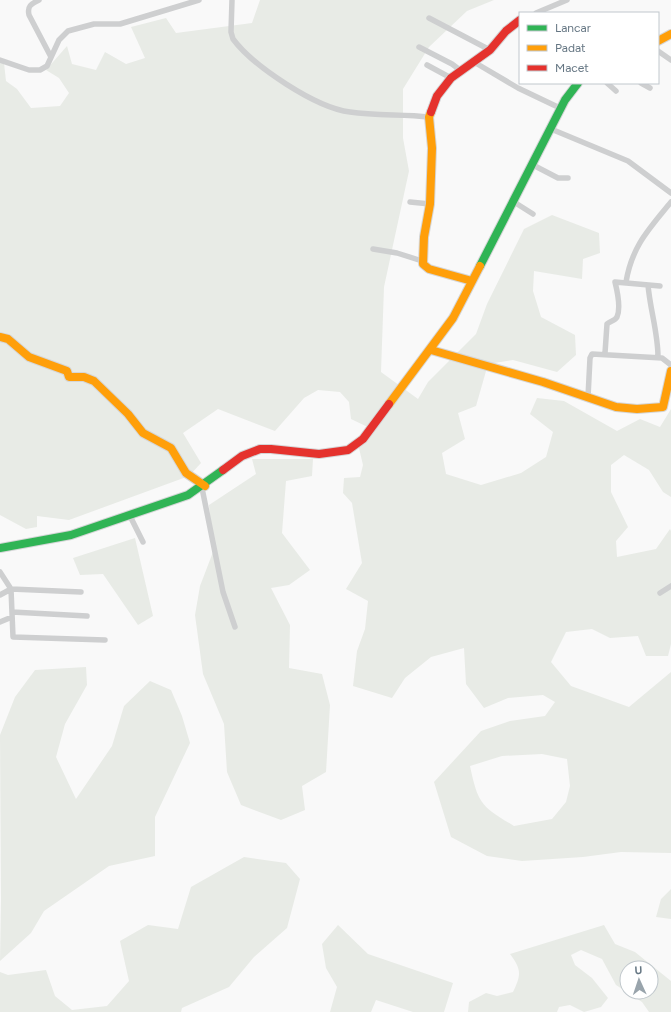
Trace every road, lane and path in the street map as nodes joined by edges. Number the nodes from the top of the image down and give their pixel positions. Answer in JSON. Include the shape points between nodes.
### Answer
{"nodes":[{"id":1,"x":38,"y":0,"type":"edge"},
{"id":2,"x":199,"y":0,"type":"edge"},
{"id":3,"x":232,"y":0,"type":"edge"},
{"id":4,"x":567,"y":0,"type":"edge"},
{"id":5,"x":538,"y":12,"type":"edge"},
{"id":6,"x":430,"y":18,"type":"dead end"},
{"id":7,"x":519,"y":21,"type":"edge"},
{"id":8,"x":671,"y":34,"type":"edge"},
{"id":9,"x":659,"y":40,"type":"edge"},
{"id":10,"x":419,"y":47,"type":"dead end"},
{"id":11,"x":490,"y":50,"type":"junction"},
{"id":12,"x":659,"y":52,"type":"edge"},
{"id":13,"x":51,"y":57,"type":"junction"},
{"id":14,"x":0,"y":60,"type":"edge"},
{"id":15,"x":671,"y":60,"type":"edge"},
{"id":16,"x":474,"y":62,"type":"junction"},
{"id":17,"x":426,"y":65,"type":"dead end"},
{"id":18,"x":460,"y":70,"type":"junction"},
{"id":19,"x":451,"y":78,"type":"junction"},
{"id":20,"x":577,"y":84,"type":"edge"},
{"id":21,"x":608,"y":84,"type":"edge"},
{"id":22,"x":643,"y":84,"type":"edge"},
{"id":23,"x":650,"y":88,"type":"dead end"},
{"id":24,"x":616,"y":91,"type":"dead end"},
{"id":25,"x":562,"y":109,"type":"junction"},
{"id":26,"x":429,"y":117,"type":"junction"},
{"id":27,"x":551,"y":129,"type":"junction"},
{"id":28,"x":533,"y":165,"type":"junction"},
{"id":29,"x":568,"y":178,"type":"dead end"},
{"id":30,"x":671,"y":193,"type":"edge"},
{"id":31,"x":410,"y":202,"type":"dead end"},
{"id":32,"x":514,"y":202,"type":"junction"},
{"id":33,"x":671,"y":202,"type":"edge"},
{"id":34,"x":430,"y":204,"type":"junction"},
{"id":35,"x":533,"y":214,"type":"dead end"},
{"id":36,"x":373,"y":249,"type":"dead end"},
{"id":37,"x":422,"y":261,"type":"junction"},
{"id":38,"x":472,"y":280,"type":"junction"},
{"id":39,"x":626,"y":282,"type":"junction"},
{"id":40,"x":648,"y":285,"type":"junction"},
{"id":41,"x":660,"y":286,"type":"dead end"},
{"id":42,"x":0,"y":337,"type":"edge"},
{"id":43,"x":431,"y":350,"type":"junction"},
{"id":44,"x":605,"y":354,"type":"junction"},
{"id":45,"x":658,"y":357,"type":"junction"},
{"id":46,"x":671,"y":365,"type":"edge"},
{"id":47,"x":671,"y":371,"type":"edge"},
{"id":48,"x":588,"y":397,"type":"junction"},
{"id":49,"x":203,"y":487,"type":"junction"},
{"id":50,"x":130,"y":514,"type":"junction"},
{"id":51,"x":143,"y":542,"type":"dead end"},
{"id":52,"x":0,"y":548,"type":"edge"},
{"id":53,"x":0,"y":572,"type":"edge"},
{"id":54,"x":671,"y":586,"type":"edge"},
{"id":55,"x":11,"y":589,"type":"junction"},
{"id":56,"x":81,"y":592,"type":"dead end"},
{"id":57,"x":660,"y":593,"type":"dead end"},
{"id":58,"x":0,"y":595,"type":"edge"},
{"id":59,"x":12,"y":615,"type":"junction"},
{"id":60,"x":87,"y":616,"type":"dead end"},
{"id":61,"x":0,"y":622,"type":"edge"},
{"id":62,"x":235,"y":628,"type":"dead end"},
{"id":63,"x":105,"y":640,"type":"dead end"}],
"edges":[{"from":1,"to":13,"type":"street","via":[[28,8],[29,15]]},
{"from":2,"to":13,"type":"street","via":[[120,24],[94,24],[68,32],[62,36]]},
{"from":3,"to":26,"type":"street","via":[[233,39],[252,60],[302,93],[342,111]]},
{"from":4,"to":5,"type":"street"},
{"from":6,"to":11,"type":"street"},
{"from":7,"to":11,"type":"street","via":[[506,31]]},
{"from":8,"to":9,"type":"street"},
{"from":10,"to":18,"type":"street"},
{"from":11,"to":16,"type":"street"},
{"from":12,"to":15,"type":"street"},
{"from":13,"to":14,"type":"street","via":[[46,66],[35,71]]},
{"from":16,"to":18,"type":"street"},
{"from":16,"to":25,"type":"street"},
{"from":17,"to":19,"type":"street"},
{"from":18,"to":19,"type":"street"},
{"from":19,"to":26,"type":"street","via":[[437,96]]},
{"from":20,"to":25,"type":"street"},
{"from":21,"to":24,"type":"street"},
{"from":22,"to":23,"type":"street"},
{"from":25,"to":27,"type":"street"},
{"from":26,"to":34,"type":"street","via":[[432,148]]},
{"from":27,"to":28,"type":"street"},
{"from":27,"to":30,"type":"street","via":[[628,161]]},
{"from":28,"to":29,"type":"street","via":[[558,178]]},
{"from":28,"to":32,"type":"street"},
{"from":31,"to":34,"type":"street"},
{"from":32,"to":35,"type":"street"},
{"from":32,"to":38,"type":"street"},
{"from":33,"to":39,"type":"street","via":[[640,242],[630,262]]},
{"from":34,"to":37,"type":"street"},
{"from":36,"to":37,"type":"street"},
{"from":37,"to":38,"type":"street","via":[[424,266],[430,269]]},
{"from":38,"to":43,"type":"street","via":[[453,318]]},
{"from":39,"to":40,"type":"street"},
{"from":39,"to":44,"type":"street","via":[[614,283],[617,287],[618,314],[615,320],[607,324]]},
{"from":40,"to":41,"type":"street"},
{"from":40,"to":45,"type":"street"},
{"from":42,"to":49,"type":"street","via":[[8,339],[29,356],[67,371],[69,377],[84,377],[94,381],[128,414],[143,433],[171,448],[186,473]]},
{"from":43,"to":48,"type":"street"},
{"from":43,"to":49,"type":"street","via":[[363,439],[348,450],[321,454],[289,452],[274,448],[257,449],[232,464]]},
{"from":44,"to":45,"type":"street"},
{"from":44,"to":48,"type":"street","via":[[590,355]]},
{"from":45,"to":46,"type":"street"},
{"from":47,"to":48,"type":"street","via":[[663,407],[616,407]]},
{"from":49,"to":50,"type":"street","via":[[188,495]]},
{"from":49,"to":62,"type":"street","via":[[223,592]]},
{"from":50,"to":51,"type":"street"},
{"from":50,"to":52,"type":"street","via":[[71,535]]},
{"from":53,"to":55,"type":"street"},
{"from":54,"to":57,"type":"street"},
{"from":55,"to":56,"type":"street"},
{"from":55,"to":58,"type":"street"},
{"from":55,"to":59,"type":"street"},
{"from":59,"to":60,"type":"street"},
{"from":59,"to":61,"type":"street"},
{"from":59,"to":63,"type":"street","via":[[13,637]]}]}
